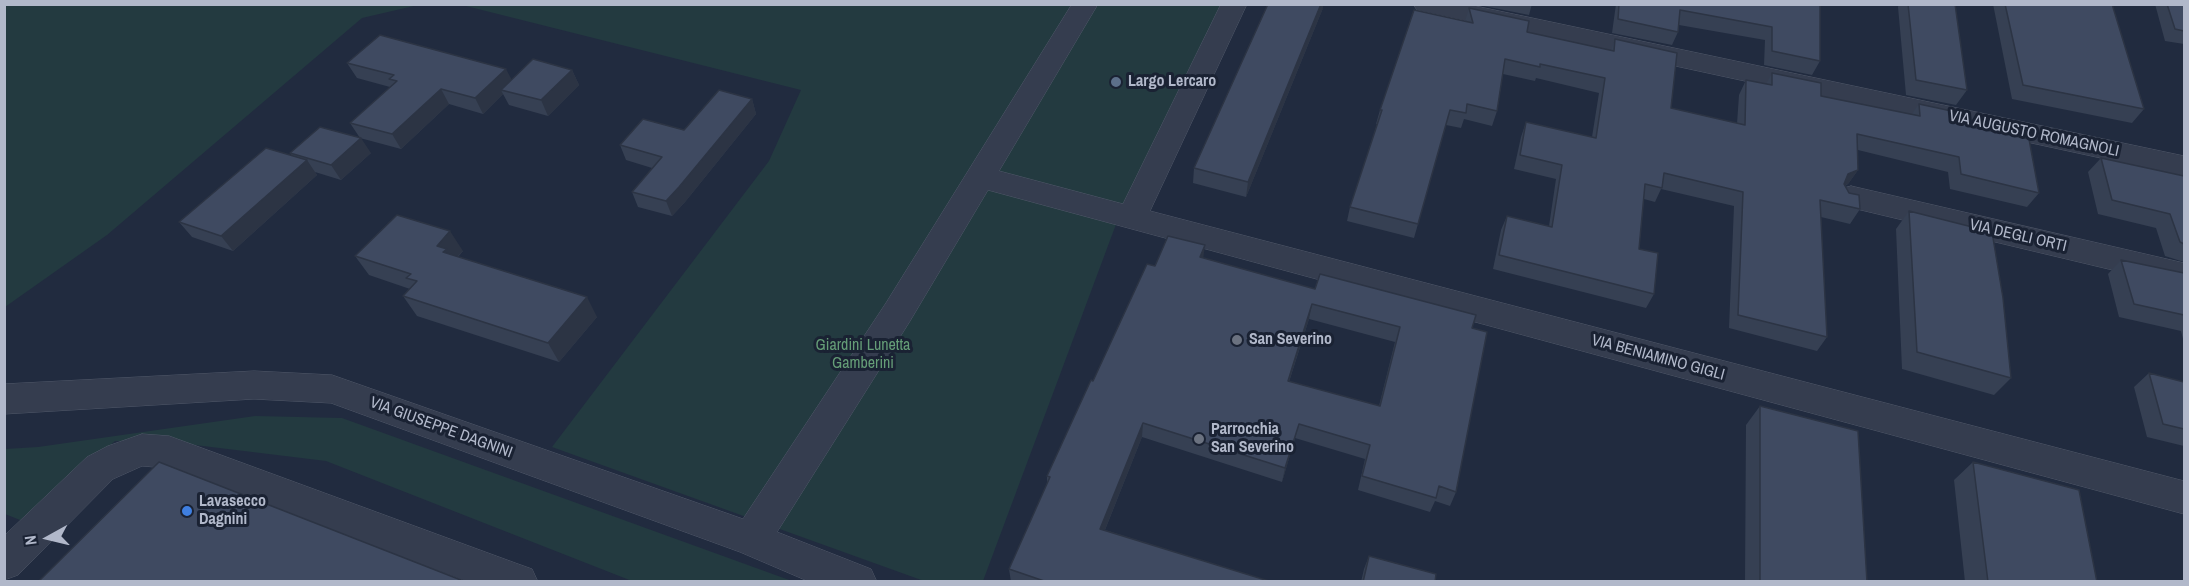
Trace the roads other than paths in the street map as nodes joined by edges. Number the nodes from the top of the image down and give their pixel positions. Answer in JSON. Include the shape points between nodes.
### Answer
{"nodes":[{"id":1,"x":1085,"y":4,"type":"edge"},
{"id":2,"x":1234,"y":4,"type":"edge"},
{"id":3,"x":1426,"y":4,"type":"edge"},
{"id":4,"x":1551,"y":18,"type":"edge"},
{"id":5,"x":2184,"y":166,"type":"edge"},
{"id":6,"x":979,"y":177,"type":"junction"},
{"id":7,"x":1851,"y":197,"type":"edge"},
{"id":8,"x":1131,"y":219,"type":"junction"},
{"id":9,"x":2184,"y":275,"type":"edge"},
{"id":10,"x":4,"y":399,"type":"edge"},
{"id":11,"x":2184,"y":498,"type":"edge"},
{"id":12,"x":751,"y":539,"type":"junction"},
{"id":13,"x":4,"y":562,"type":"edge"},
{"id":14,"x":518,"y":582,"type":"edge"},
{"id":15,"x":857,"y":582,"type":"edge"}],
"edges":[{"from":1,"to":6,"type":"street"},
{"from":2,"to":8,"type":"street"},
{"from":3,"to":4,"type":"street","name":"VIA AUGUSTO ROMAGNOLI"},
{"from":4,"to":5,"type":"street","name":"VIA AUGUSTO ROMAGNOLI"},
{"from":6,"to":8,"type":"street","name":"VIA BENIAMINO GIGLI"},
{"from":6,"to":12,"type":"street","via":[[898,312]]},
{"from":7,"to":9,"type":"street","name":"VIA DEGLI ORTI"},
{"from":8,"to":11,"type":"street","name":"VIA BENIAMINO GIGLI"},
{"from":10,"to":12,"type":"street","name":"VIA GIUSEPPE DAGNINI","via":[[254,385],[332,389]]},
{"from":12,"to":15,"type":"street","name":"VIA GIUSEPPE DAGNINI"},
{"from":13,"to":14,"type":"street","via":[[100,468],[142,450],[169,452]]}]}
